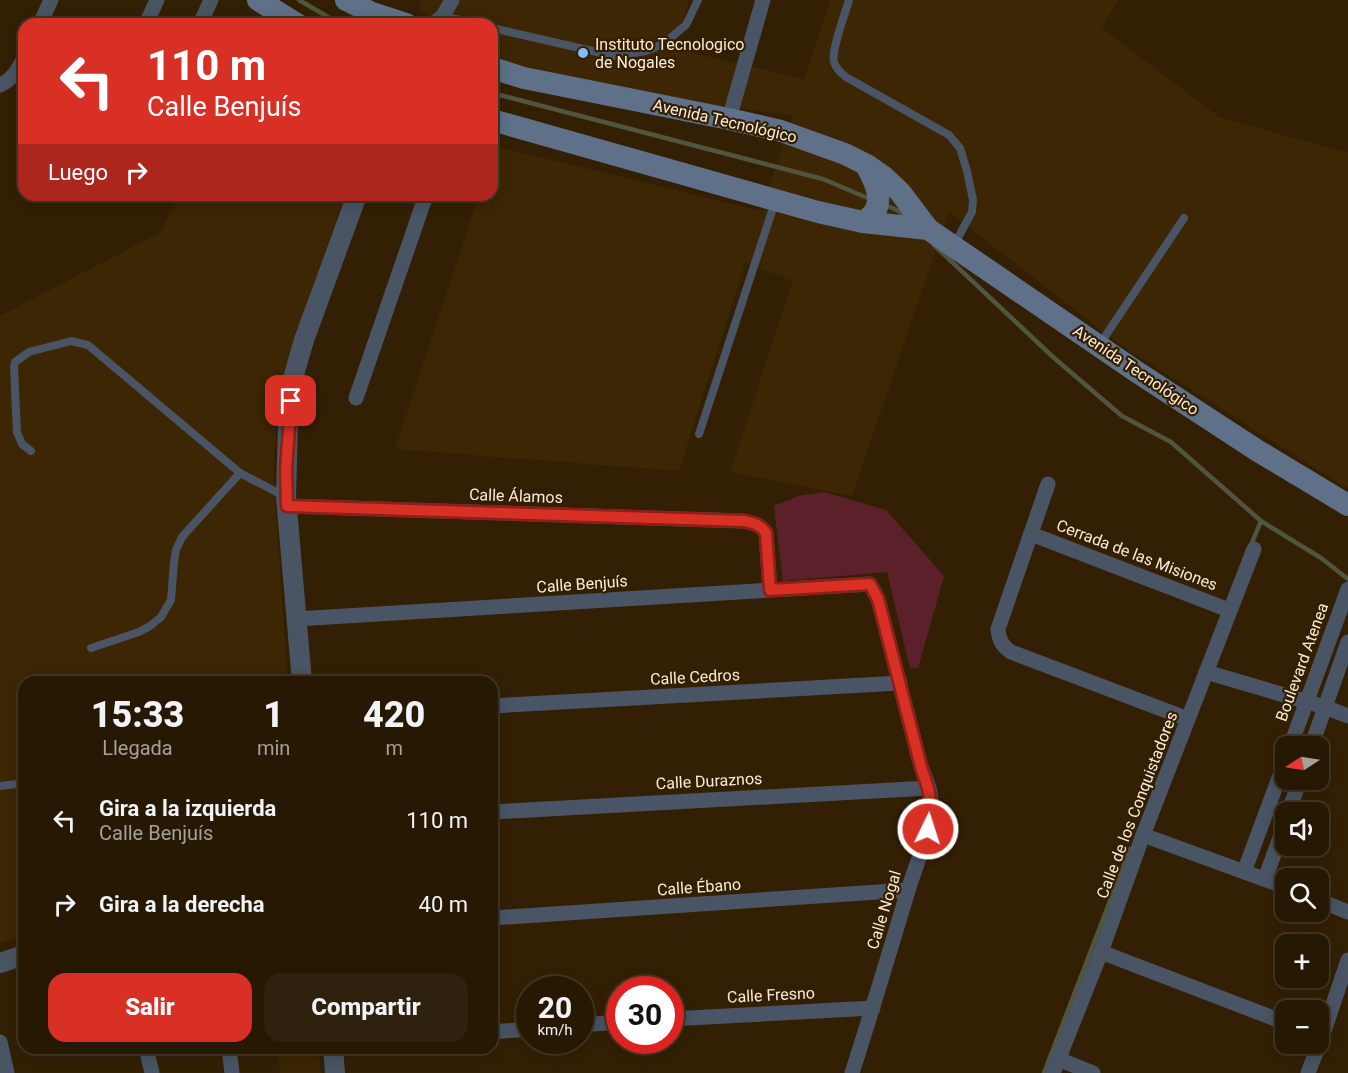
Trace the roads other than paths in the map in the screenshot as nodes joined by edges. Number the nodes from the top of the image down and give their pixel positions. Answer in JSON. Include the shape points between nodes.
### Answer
{"nodes":[{"id":1,"x":51,"y":0,"type":"edge"},
{"id":2,"x":157,"y":0,"type":"edge"},
{"id":3,"x":211,"y":0,"type":"edge"},
{"id":4,"x":258,"y":0,"type":"edge"},
{"id":5,"x":346,"y":0,"type":"edge"},
{"id":6,"x":452,"y":0,"type":"edge"},
{"id":7,"x":698,"y":0,"type":"edge"},
{"id":8,"x":763,"y":0,"type":"edge"},
{"id":9,"x":849,"y":0,"type":"edge"},
{"id":10,"x":43,"y":18,"type":"edge"},
{"id":11,"x":149,"y":18,"type":"edge"},
{"id":12,"x":203,"y":18,"type":"edge"},
{"id":13,"x":287,"y":18,"type":"edge"},
{"id":14,"x":387,"y":18,"type":"edge"},
{"id":15,"x":439,"y":18,"type":"edge"},
{"id":16,"x":498,"y":29,"type":"edge"},
{"id":17,"x":498,"y":70,"type":"edge"},
{"id":18,"x":18,"y":71,"type":"edge"},
{"id":19,"x":0,"y":85,"type":"edge"},
{"id":20,"x":729,"y":119,"type":"junction"},
{"id":21,"x":498,"y":122,"type":"edge"},
{"id":22,"x":867,"y":165,"type":"junction"},
{"id":23,"x":776,"y":200,"type":"junction"},
{"id":24,"x":355,"y":201,"type":"edge"},
{"id":25,"x":424,"y":201,"type":"edge"},
{"id":26,"x":1184,"y":218,"type":"dead end"},
{"id":27,"x":863,"y":222,"type":"junction"},
{"id":28,"x":928,"y":229,"type":"junction"},
{"id":29,"x":953,"y":246,"type":"junction"},
{"id":30,"x":1099,"y":346,"type":"junction"},
{"id":31,"x":356,"y":398,"type":"dead end"},
{"id":32,"x":699,"y":435,"type":"dead end"},
{"id":33,"x":31,"y":452,"type":"dead end"},
{"id":34,"x":240,"y":473,"type":"junction"},
{"id":35,"x":1048,"y":484,"type":"dead end"},
{"id":36,"x":287,"y":502,"type":"junction"},
{"id":37,"x":1348,"y":505,"type":"edge"},
{"id":38,"x":1031,"y":534,"type":"junction"},
{"id":39,"x":1254,"y":549,"type":"dead end"},
{"id":40,"x":870,"y":584,"type":"joint"},
{"id":41,"x":770,"y":590,"type":"junction"},
{"id":42,"x":1345,"y":596,"type":"edge"},
{"id":43,"x":1229,"y":610,"type":"junction"},
{"id":44,"x":296,"y":619,"type":"junction"},
{"id":45,"x":1348,"y":642,"type":"edge"},
{"id":46,"x":92,"y":648,"type":"dead end"},
{"id":47,"x":1206,"y":672,"type":"junction"},
{"id":48,"x":301,"y":676,"type":"edge"},
{"id":49,"x":900,"y":683,"type":"junction"},
{"id":50,"x":1306,"y":701,"type":"junction"},
{"id":51,"x":498,"y":706,"type":"edge"},
{"id":52,"x":1325,"y":706,"type":"junction"},
{"id":53,"x":1348,"y":716,"type":"edge"},
{"id":54,"x":1188,"y":719,"type":"junction"},
{"id":55,"x":1294,"y":736,"type":"edge"},
{"id":56,"x":1315,"y":736,"type":"edge"},
{"id":57,"x":18,"y":784,"type":"edge"},
{"id":58,"x":0,"y":786,"type":"edge"},
{"id":59,"x":928,"y":788,"type":"junction"},
{"id":60,"x":1275,"y":789,"type":"edge"},
{"id":61,"x":498,"y":812,"type":"edge"},
{"id":62,"x":1143,"y":836,"type":"junction"},
{"id":63,"x":1275,"y":851,"type":"edge"},
{"id":64,"x":1244,"y":872,"type":"junction"},
{"id":65,"x":1265,"y":879,"type":"junction"},
{"id":66,"x":1275,"y":883,"type":"edge"},
{"id":67,"x":908,"y":890,"type":"junction"},
{"id":68,"x":1329,"y":904,"type":"edge"},
{"id":69,"x":1348,"y":912,"type":"edge"},
{"id":70,"x":498,"y":918,"type":"edge"},
{"id":71,"x":1101,"y":952,"type":"junction"},
{"id":72,"x":18,"y":957,"type":"edge"},
{"id":73,"x":1348,"y":960,"type":"edge"},
{"id":74,"x":0,"y":963,"type":"edge"},
{"id":75,"x":873,"y":1008,"type":"junction"},
{"id":76,"x":1329,"y":1012,"type":"edge"},
{"id":77,"x":684,"y":1018,"type":"edge"},
{"id":78,"x":1275,"y":1019,"type":"edge"},
{"id":79,"x":516,"y":1030,"type":"edge"},
{"id":80,"x":498,"y":1032,"type":"edge"},
{"id":81,"x":0,"y":1042,"type":"edge"},
{"id":82,"x":147,"y":1054,"type":"edge"},
{"id":83,"x":230,"y":1054,"type":"edge"},
{"id":84,"x":333,"y":1054,"type":"edge"},
{"id":85,"x":1314,"y":1054,"type":"edge"},
{"id":86,"x":1055,"y":1066,"type":"edge"},
{"id":87,"x":7,"y":1073,"type":"edge"},
{"id":88,"x":152,"y":1073,"type":"edge"},
{"id":89,"x":232,"y":1073,"type":"edge"},
{"id":90,"x":335,"y":1073,"type":"edge"},
{"id":91,"x":852,"y":1073,"type":"edge"},
{"id":92,"x":1093,"y":1073,"type":"edge"},
{"id":93,"x":1308,"y":1073,"type":"edge"}],
"edges":[{"from":1,"to":10,"type":"street"},
{"from":2,"to":11,"type":"street"},
{"from":3,"to":12,"type":"street"},
{"from":4,"to":13,"type":"main road"},
{"from":5,"to":14,"type":"main road"},
{"from":6,"to":15,"type":"street"},
{"from":7,"to":16,"type":"lane","via":[[686,25],[671,38],[629,55],[614,56]]},
{"from":8,"to":20,"type":"street"},
{"from":9,"to":29,"type":"lane","via":[[833,54],[839,71],[949,135],[960,148],[973,200],[972,212]]},
{"from":17,"to":20,"type":"main road","name":"Avenida Tecnológico"},
{"from":18,"to":19,"type":"street"},
{"from":20,"to":22,"type":"main road","name":"Avenida Tecnológico","via":[[781,131]]},
{"from":21,"to":23,"type":"main road","name":"Avenida Tecnológico"},
{"from":22,"to":27,"type":"main road","via":[[875,180],[878,203],[876,212]]},
{"from":22,"to":28,"type":"main road","name":"Avenida Tecnológico","via":[[900,192]]},
{"from":23,"to":27,"type":"main road","name":"Avenida Tecnológico"},
{"from":23,"to":32,"type":"lane"},
{"from":24,"to":36,"type":"street","via":[[293,378]]},
{"from":25,"to":31,"type":"street"},
{"from":26,"to":30,"type":"lane"},
{"from":27,"to":28,"type":"main road","name":"Avenida Tecnológico"},
{"from":28,"to":29,"type":"main road","name":"Avenida Tecnológico"},
{"from":29,"to":30,"type":"main road","name":"Avenida Tecnológico"},
{"from":30,"to":37,"type":"main road","name":"Avenida Tecnológico"},
{"from":33,"to":34,"type":"lane","via":[[17,432],[15,362],[29,351],[71,341],[88,345]]},
{"from":34,"to":36,"type":"lane"},
{"from":34,"to":46,"type":"lane","via":[[182,537],[176,550],[171,600],[160,617],[139,632]]},
{"from":35,"to":38,"type":"street","name":"Cerrada de las Misiones"},
{"from":36,"to":41,"type":"street","name":"Calle Álamos","via":[[756,523],[766,533]]},
{"from":36,"to":44,"type":"street"},
{"from":38,"to":43,"type":"street","name":"Cerrada de las Misiones"},
{"from":38,"to":54,"type":"street","name":"Cerrada de las Misiones","via":[[998,629],[1005,648]]},
{"from":39,"to":43,"type":"street","name":"Calle de los Conquistadores"},
{"from":40,"to":41,"type":"street","name":"Calle Benjuís"},
{"from":40,"to":49,"type":"street","name":"Calle Nogal","via":[[878,599]]},
{"from":41,"to":44,"type":"street","name":"Calle Benjuís"},
{"from":42,"to":50,"type":"street","name":"Boulevard Atenea"},
{"from":43,"to":47,"type":"street","name":"Calle de los Conquistadores"},
{"from":44,"to":48,"type":"street"},
{"from":45,"to":52,"type":"street"},
{"from":47,"to":50,"type":"street"},
{"from":47,"to":54,"type":"street","name":"Calle de los Conquistadores"},
{"from":49,"to":51,"type":"street","name":"Calle Cedros"},
{"from":49,"to":59,"type":"street","name":"Calle Nogal"},
{"from":50,"to":52,"type":"street"},
{"from":50,"to":55,"type":"street","name":"Boulevard Atenea"},
{"from":52,"to":53,"type":"street"},
{"from":52,"to":56,"type":"street"},
{"from":54,"to":62,"type":"street","name":"Calle de los Conquistadores"},
{"from":57,"to":58,"type":"lane"},
{"from":59,"to":61,"type":"street","name":"Calle Duraznos"},
{"from":59,"to":67,"type":"street","name":"Calle Nogal","via":[[928,829]]},
{"from":60,"to":64,"type":"street"},
{"from":62,"to":64,"type":"street"},
{"from":62,"to":71,"type":"street","name":"Calle de los Conquistadores"},
{"from":63,"to":65,"type":"street"},
{"from":64,"to":65,"type":"street"},
{"from":65,"to":66,"type":"street"},
{"from":67,"to":70,"type":"street","name":"Calle Ébano"},
{"from":67,"to":75,"type":"street","name":"Calle Nogal"},
{"from":68,"to":69,"type":"street"},
{"from":71,"to":78,"type":"street"},
{"from":71,"to":86,"type":"street","name":"Calle de los Conquistadores"},
{"from":72,"to":74,"type":"street"},
{"from":73,"to":76,"type":"street"},
{"from":75,"to":77,"type":"street","name":"Calle Fresno"},
{"from":75,"to":91,"type":"street","name":"Calle Nogal"},
{"from":79,"to":80,"type":"street"},
{"from":81,"to":87,"type":"street"},
{"from":82,"to":88,"type":"street"},
{"from":83,"to":89,"type":"street"},
{"from":84,"to":90,"type":"street"},
{"from":85,"to":93,"type":"street"},
{"from":86,"to":92,"type":"street"}]}
